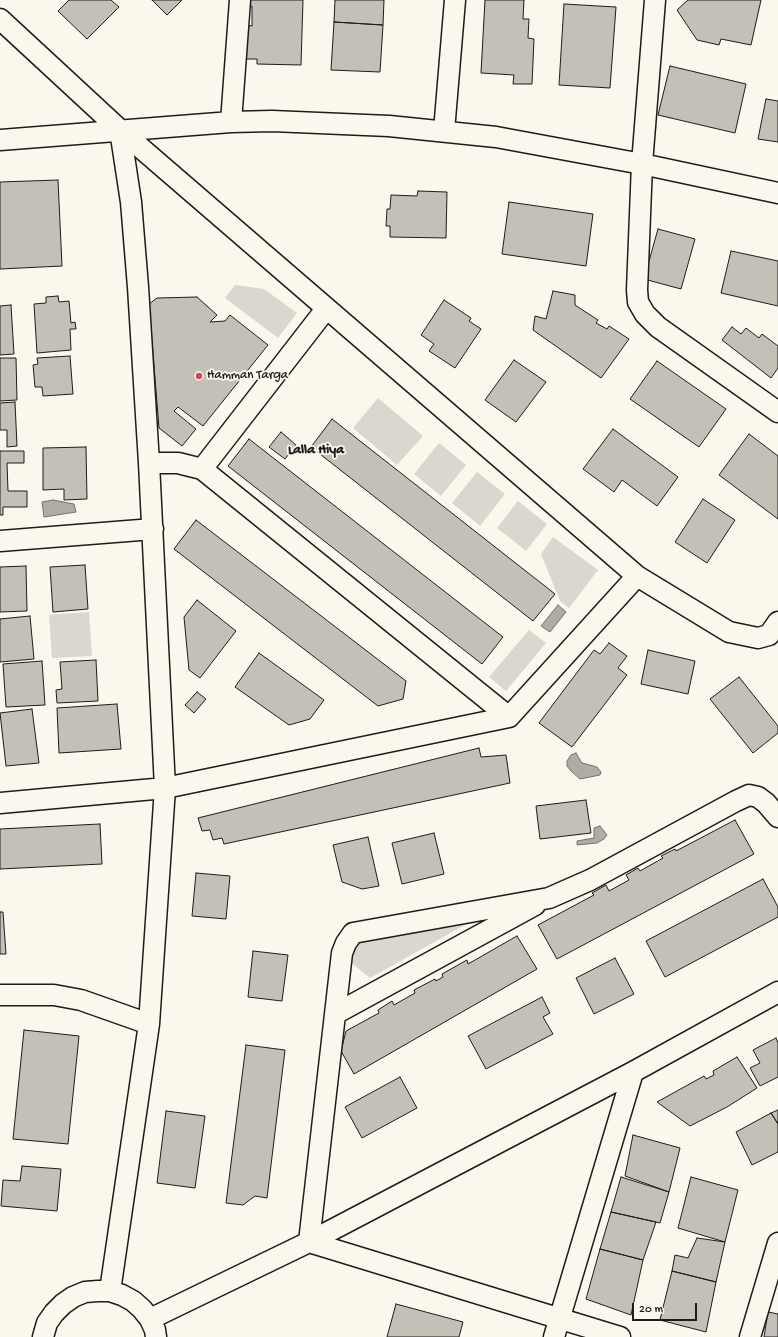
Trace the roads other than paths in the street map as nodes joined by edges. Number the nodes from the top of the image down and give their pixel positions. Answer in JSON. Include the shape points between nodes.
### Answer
{"nodes":[{"id":1,"x":240,"y":0,"type":"edge"},
{"id":2,"x":455,"y":0,"type":"edge"},
{"id":3,"x":655,"y":0,"type":"edge"},
{"id":4,"x":0,"y":19,"type":"edge"},
{"id":5,"x":231,"y":122,"type":"junction"},
{"id":6,"x":120,"y":130,"type":"junction"},
{"id":7,"x":444,"y":131,"type":"junction"},
{"id":8,"x":0,"y":140,"type":"edge"},
{"id":9,"x":642,"y":164,"type":"junction"},
{"id":10,"x":778,"y":193,"type":"edge"},
{"id":11,"x":326,"y":309,"type":"junction"},
{"id":12,"x":778,"y":412,"type":"edge"},
{"id":13,"x":149,"y":463,"type":"junction"},
{"id":14,"x":202,"y":469,"type":"junction"},
{"id":15,"x":153,"y":529,"type":"junction"},
{"id":16,"x":0,"y":540,"type":"edge"},
{"id":17,"x":637,"y":576,"type":"junction"},
{"id":18,"x":778,"y":622,"type":"edge"},
{"id":19,"x":509,"y":718,"type":"junction"},
{"id":20,"x":165,"y":788,"type":"junction"},
{"id":21,"x":0,"y":802,"type":"edge"},
{"id":22,"x":778,"y":817,"type":"edge"},
{"id":23,"x":549,"y":898,"type":"junction"},
{"id":24,"x":778,"y":992,"type":"edge"},
{"id":25,"x":0,"y":995,"type":"edge"},
{"id":26,"x":335,"y":1014,"type":"junction"},
{"id":27,"x":149,"y":1024,"type":"junction"},
{"id":28,"x":633,"y":1072,"type":"junction"},
{"id":29,"x":309,"y":1242,"type":"junction"},
{"id":30,"x":778,"y":1243,"type":"edge"},
{"id":31,"x":110,"y":1291,"type":"junction"},
{"id":32,"x":560,"y":1318,"type":"junction"},
{"id":33,"x":153,"y":1328,"type":"edge"},
{"id":34,"x":43,"y":1337,"type":"edge"},
{"id":35,"x":554,"y":1337,"type":"edge"},
{"id":36,"x":620,"y":1337,"type":"edge"},
{"id":37,"x":750,"y":1337,"type":"edge"}],
"edges":[{"from":1,"to":5,"type":"street"},
{"from":2,"to":7,"type":"street"},
{"from":3,"to":9,"type":"street"},
{"from":4,"to":6,"type":"street"},
{"from":5,"to":6,"type":"street"},
{"from":5,"to":7,"type":"street","via":[[272,121]]},
{"from":6,"to":8,"type":"street"},
{"from":6,"to":11,"type":"street"},
{"from":6,"to":13,"type":"street","via":[[131,202]]},
{"from":7,"to":9,"type":"street","via":[[496,137]]},
{"from":9,"to":10,"type":"street"},
{"from":9,"to":12,"type":"street","via":[[638,302],[645,314],[658,327]]},
{"from":11,"to":14,"type":"street"},
{"from":11,"to":17,"type":"street"},
{"from":13,"to":14,"type":"street","via":[[178,464]]},
{"from":13,"to":15,"type":"street"},
{"from":14,"to":19,"type":"street"},
{"from":15,"to":16,"type":"street"},
{"from":15,"to":20,"type":"street"},
{"from":17,"to":18,"type":"street","via":[[729,632],[758,638],[769,635]]},
{"from":17,"to":19,"type":"street"},
{"from":19,"to":20,"type":"street"},
{"from":20,"to":21,"type":"street"},
{"from":20,"to":27,"type":"street"},
{"from":22,"to":23,"type":"street","via":[[766,802],[749,795],[590,880]]},
{"from":23,"to":26,"type":"street"},
{"from":23,"to":26,"type":"street","via":[[354,933],[342,953]]},
{"from":24,"to":28,"type":"street"},
{"from":25,"to":27,"type":"street","via":[[54,995],[81,1000]]},
{"from":26,"to":29,"type":"street"},
{"from":27,"to":31,"type":"street"},
{"from":28,"to":29,"type":"street"},
{"from":28,"to":32,"type":"street"},
{"from":29,"to":32,"type":"street"},
{"from":29,"to":33,"type":"street"},
{"from":30,"to":37,"type":"street"},
{"from":31,"to":33,"type":"street","via":[[133,1301],[142,1309]]},
{"from":31,"to":34,"type":"street","via":[[85,1292],[73,1297],[54,1313]]},
{"from":32,"to":35,"type":"street"},
{"from":32,"to":36,"type":"street"}]}
